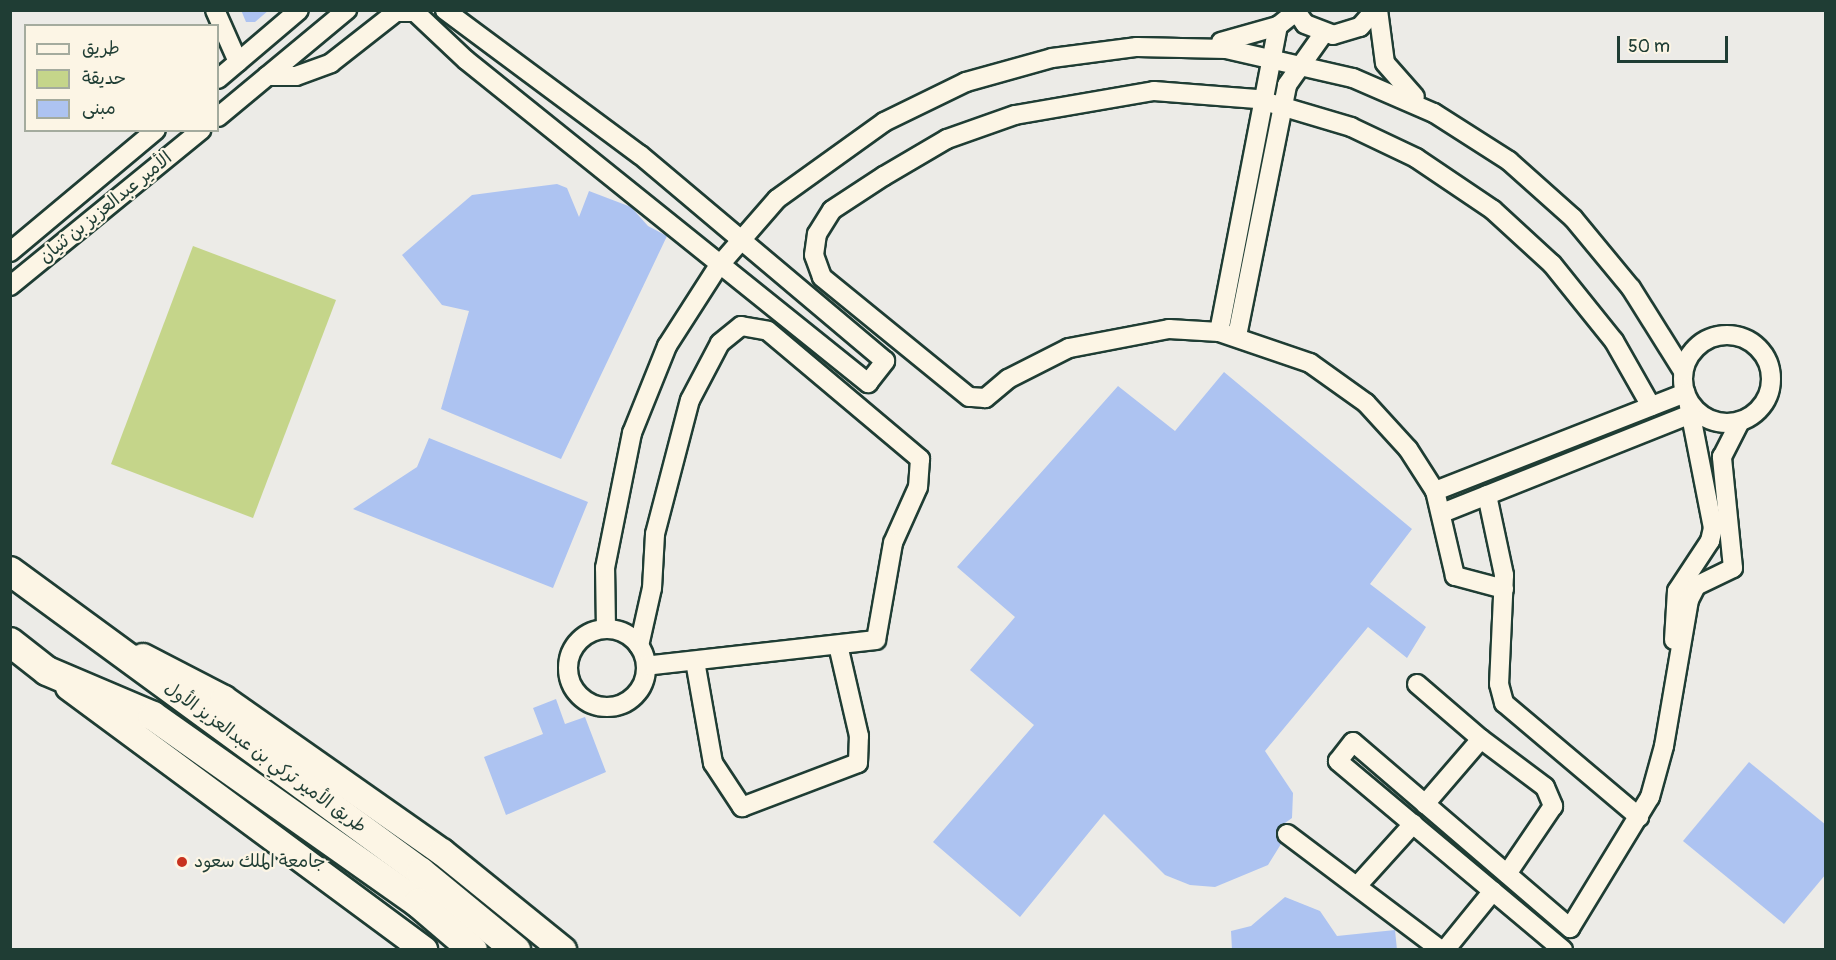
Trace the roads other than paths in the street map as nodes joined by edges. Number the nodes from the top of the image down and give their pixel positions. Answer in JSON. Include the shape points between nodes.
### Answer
{"nodes":[{"id":1,"x":215,"y":10,"type":"edge"},
{"id":2,"x":299,"y":10,"type":"edge"},
{"id":3,"x":347,"y":10,"type":"edge"},
{"id":4,"x":445,"y":10,"type":"edge"},
{"id":5,"x":1376,"y":10,"type":"edge"},
{"id":6,"x":1295,"y":11,"type":"edge"},
{"id":7,"x":1278,"y":26,"type":"junction"},
{"id":8,"x":1324,"y":33,"type":"junction"},
{"id":9,"x":1182,"y":46,"type":"junction"},
{"id":10,"x":494,"y":47,"type":"junction"},
{"id":11,"x":1270,"y":57,"type":"junction"},
{"id":12,"x":238,"y":62,"type":"junction"},
{"id":13,"x":1299,"y":62,"type":"junction"},
{"id":14,"x":473,"y":65,"type":"junction"},
{"id":15,"x":267,"y":76,"type":"junction"},
{"id":16,"x":219,"y":78,"type":"edge"},
{"id":17,"x":1262,"y":101,"type":"junction"},
{"id":18,"x":1283,"y":106,"type":"junction"},
{"id":19,"x":1434,"y":113,"type":"junction"},
{"id":20,"x":219,"y":116,"type":"edge"},
{"id":21,"x":154,"y":132,"type":"edge"},
{"id":22,"x":199,"y":132,"type":"edge"},
{"id":23,"x":741,"y":239,"type":"junction"},
{"id":24,"x":10,"y":252,"type":"edge"},
{"id":25,"x":720,"y":264,"type":"junction"},
{"id":26,"x":10,"y":286,"type":"edge"},
{"id":27,"x":1219,"y":332,"type":"junction"},
{"id":28,"x":1237,"y":336,"type":"junction"},
{"id":29,"x":1683,"y":371,"type":"junction"},
{"id":30,"x":1688,"y":402,"type":"junction"},
{"id":31,"x":1651,"y":406,"type":"junction"},
{"id":32,"x":1740,"y":422,"type":"junction"},
{"id":33,"x":1435,"y":491,"type":"junction"},
{"id":34,"x":1487,"y":495,"type":"junction"},
{"id":35,"x":1442,"y":513,"type":"junction"},
{"id":36,"x":10,"y":571,"type":"edge"},
{"id":37,"x":1503,"y":589,"type":"junction"},
{"id":38,"x":86,"y":628,"type":"junction"},
{"id":39,"x":606,"y":630,"type":"junction"},
{"id":40,"x":10,"y":642,"type":"edge"},
{"id":41,"x":838,"y":645,"type":"junction"},
{"id":42,"x":639,"y":646,"type":"junction"},
{"id":43,"x":695,"y":661,"type":"junction"},
{"id":44,"x":646,"y":666,"type":"junction"},
{"id":45,"x":47,"y":671,"type":"junction"},
{"id":46,"x":1417,"y":684,"type":"dead end"},
{"id":47,"x":1674,"y":690,"type":"junction"},
{"id":48,"x":1481,"y":738,"type":"junction"},
{"id":49,"x":1425,"y":804,"type":"junction"},
{"id":50,"x":1639,"y":817,"type":"junction"},
{"id":51,"x":1413,"y":824,"type":"junction"},
{"id":52,"x":1287,"y":834,"type":"dead end"},
{"id":53,"x":1507,"y":874,"type":"junction"},
{"id":54,"x":1357,"y":886,"type":"junction"},
{"id":55,"x":1493,"y":891,"type":"junction"},
{"id":56,"x":424,"y":950,"type":"edge"},
{"id":57,"x":473,"y":950,"type":"edge"},
{"id":58,"x":516,"y":950,"type":"edge"},
{"id":59,"x":563,"y":950,"type":"edge"},
{"id":60,"x":1441,"y":950,"type":"edge"},
{"id":61,"x":1445,"y":950,"type":"edge"},
{"id":62,"x":1563,"y":950,"type":"edge"}],
"edges":[{"from":1,"to":12,"type":"street"},
{"from":2,"to":12,"type":"street"},
{"from":3,"to":15,"type":"street"},
{"from":4,"to":10,"type":"street"},
{"from":5,"to":8,"type":"street","via":[[1347,33]]},
{"from":5,"to":19,"type":"street","via":[[1385,63],[1398,83]]},
{"from":6,"to":7,"type":"street"},
{"from":6,"to":8,"type":"street"},
{"from":7,"to":9,"type":"street","via":[[1242,40]]},
{"from":7,"to":11,"type":"street"},
{"from":8,"to":13,"type":"street"},
{"from":9,"to":11,"type":"street"},
{"from":9,"to":23,"type":"street","via":[[1052,58],[928,99],[812,171]]},
{"from":10,"to":14,"type":"street"},
{"from":10,"to":23,"type":"street"},
{"from":11,"to":13,"type":"street"},
{"from":11,"to":17,"type":"street"},
{"from":12,"to":16,"type":"street"},
{"from":13,"to":18,"type":"street"},
{"from":13,"to":19,"type":"street","via":[[1353,78]]},
{"from":14,"to":15,"type":"street","via":[[416,12],[396,12],[331,63],[296,76]]},
{"from":14,"to":25,"type":"street"},
{"from":15,"to":20,"type":"street"},
{"from":17,"to":18,"type":"street"},
{"from":17,"to":27,"type":"street"},
{"from":17,"to":27,"type":"street","via":[[1154,92],[1015,115],[947,139],[884,176],[832,210],[817,234],[814,255],[822,277],[969,397],[985,398],[1008,379],[1069,348],[1169,329]]},
{"from":18,"to":28,"type":"street"},
{"from":18,"to":31,"type":"street","via":[[1351,127],[1416,158],[1492,210],[1552,264],[1608,332]]},
{"from":19,"to":29,"type":"street","via":[[1509,161],[1573,218],[1631,288]]},
{"from":21,"to":24,"type":"street","name":"الأمير عبدالعزيز بن ثنيان"},
{"from":22,"to":26,"type":"street","name":"الأمير عبدالعزيز بن ثنيان"},
{"from":23,"to":25,"type":"street"},
{"from":23,"to":25,"type":"street","via":[[885,361],[868,383]]},
{"from":25,"to":39,"type":"street","via":[[668,346],[632,434],[605,568]]},
{"from":27,"to":28,"type":"street"},
{"from":28,"to":33,"type":"street","via":[[1310,363],[1366,403],[1408,449]]},
{"from":29,"to":30,"type":"street"},
{"from":29,"to":32,"type":"street","via":[[1688,358],[1708,339],[1736,336],[1760,349],[1772,385],[1762,408]]},
{"from":30,"to":31,"type":"street"},
{"from":30,"to":32,"type":"street","via":[[1710,420]]},
{"from":30,"to":34,"type":"street"},
{"from":30,"to":47,"type":"street","via":[[1713,528],[1673,603]]},
{"from":31,"to":33,"type":"street"},
{"from":32,"to":47,"type":"street","via":[[1722,457],[1733,568],[1696,586],[1689,600]]},
{"from":33,"to":35,"type":"street"},
{"from":34,"to":35,"type":"street"},
{"from":34,"to":37,"type":"street"},
{"from":35,"to":37,"type":"street","via":[[1455,576]]},
{"from":36,"to":38,"type":"main road","name":"طريق الأمير تركي بن عبدالعزيز الأول"},
{"from":37,"to":50,"type":"street","via":[[1503,703]]},
{"from":38,"to":58,"type":"main road","name":"طريق الأمير تركي بن عبدالعزيز الأول","via":[[421,872]]},
{"from":38,"to":59,"type":"main road","via":[[224,699],[442,852]]},
{"from":39,"to":42,"type":"street"},
{"from":39,"to":44,"type":"street","via":[[582,639],[573,649],[568,673],[580,696],[603,707],[627,702],[644,682]]},
{"from":40,"to":45,"type":"main road","name":"طريق الأمير تركي بن عبدالعزيز الأول"},
{"from":41,"to":42,"type":"street","via":[[876,640],[893,543],[918,487],[920,459],[768,331],[741,326],[720,342],[681,429],[656,534],[652,588]]},
{"from":41,"to":43,"type":"street"},
{"from":41,"to":43,"type":"street","via":[[860,736],[858,764],[742,807],[713,764]]},
{"from":42,"to":44,"type":"street"},
{"from":43,"to":44,"type":"street"},
{"from":45,"to":56,"type":"main road"},
{"from":45,"to":57,"type":"main road","name":"طريق الأمير تركي بن عبدالعزيز الأول","via":[[153,716],[418,903]]},
{"from":46,"to":48,"type":"street"},
{"from":47,"to":50,"type":"street","via":[[1664,746]]},
{"from":48,"to":49,"type":"street"},
{"from":48,"to":53,"type":"street","via":[[1545,787],[1553,806]]},
{"from":49,"to":51,"type":"street","via":[[1353,742],[1338,760]]},
{"from":49,"to":53,"type":"street"},
{"from":50,"to":53,"type":"street","via":[[1570,928]]},
{"from":51,"to":54,"type":"street"},
{"from":51,"to":55,"type":"street"},
{"from":52,"to":54,"type":"street"},
{"from":54,"to":60,"type":"street"},
{"from":55,"to":61,"type":"street"},
{"from":55,"to":62,"type":"street"}]}
